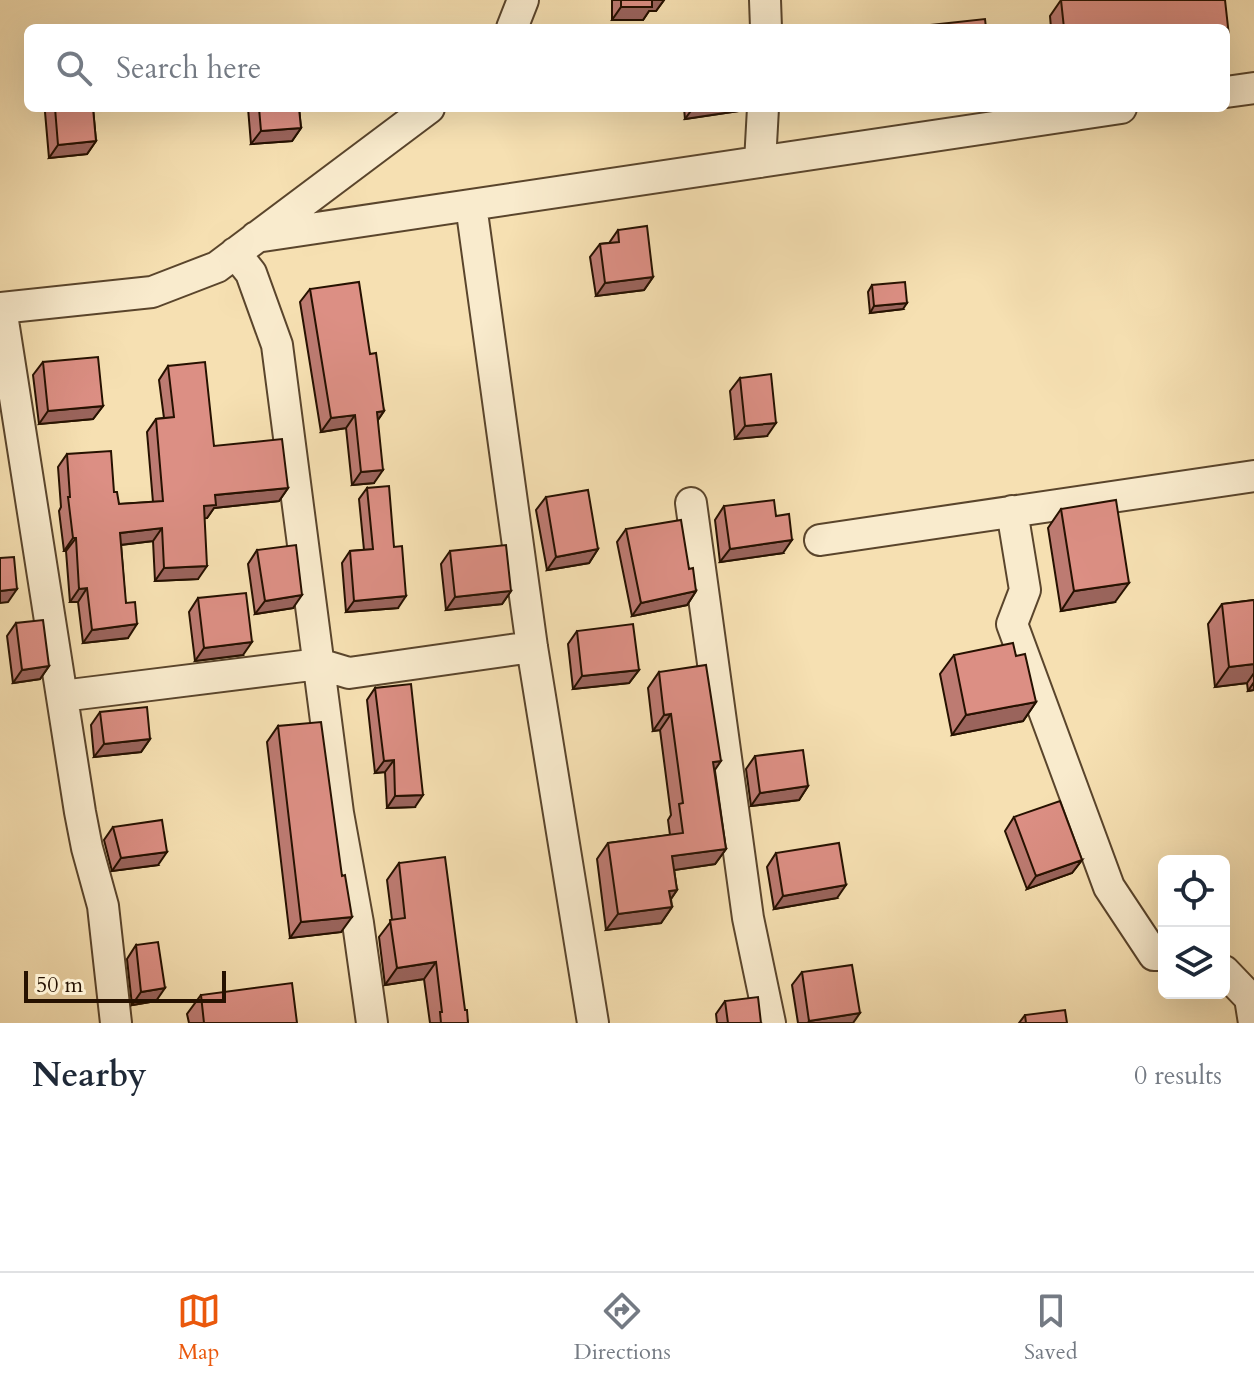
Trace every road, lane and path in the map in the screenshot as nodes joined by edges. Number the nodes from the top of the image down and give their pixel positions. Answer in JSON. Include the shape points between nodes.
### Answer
{"nodes":[{"id":1,"x":523,"y":0,"type":"edge"},
{"id":2,"x":765,"y":0,"type":"edge"},
{"id":3,"x":514,"y":24,"type":"edge"},
{"id":4,"x":766,"y":24,"type":"edge"},
{"id":5,"x":1254,"y":88,"type":"edge"},
{"id":6,"x":1230,"y":91,"type":"edge"},
{"id":7,"x":424,"y":112,"type":"edge"},
{"id":8,"x":763,"y":112,"type":"edge"},
{"id":9,"x":1094,"y":112,"type":"edge"},
{"id":10,"x":760,"y":162,"type":"junction"},
{"id":11,"x":471,"y":205,"type":"junction"},
{"id":12,"x":246,"y":245,"type":"junction"},
{"id":13,"x":0,"y":308,"type":"edge"},
{"id":14,"x":1254,"y":476,"type":"edge"},
{"id":15,"x":691,"y":503,"type":"dead end"},
{"id":16,"x":1012,"y":511,"type":"junction"},
{"id":17,"x":820,"y":540,"type":"dead end"},
{"id":18,"x":532,"y":647,"type":"junction"},
{"id":19,"x":319,"y":664,"type":"junction"},
{"id":20,"x":62,"y":696,"type":"junction"},
{"id":21,"x":1158,"y":955,"type":"edge"},
{"id":22,"x":1230,"y":977,"type":"edge"},
{"id":23,"x":116,"y":1023,"type":"edge"},
{"id":24,"x":372,"y":1023,"type":"edge"},
{"id":25,"x":593,"y":1023,"type":"edge"},
{"id":26,"x":770,"y":1023,"type":"edge"},
{"id":27,"x":1254,"y":1023,"type":"edge"}],
"edges":[{"from":1,"to":3,"type":"street"},
{"from":2,"to":4,"type":"street"},
{"from":5,"to":6,"type":"street"},
{"from":7,"to":12,"type":"street"},
{"from":8,"to":10,"type":"street"},
{"from":9,"to":10,"type":"street"},
{"from":10,"to":11,"type":"street"},
{"from":11,"to":12,"type":"street"},
{"from":11,"to":18,"type":"street"},
{"from":12,"to":13,"type":"street","via":[[217,267],[152,292]]},
{"from":12,"to":19,"type":"street","via":[[277,345]]},
{"from":13,"to":20,"type":"street"},
{"from":14,"to":16,"type":"street"},
{"from":15,"to":26,"type":"street","via":[[748,918]]},
{"from":16,"to":17,"type":"street"},
{"from":16,"to":21,"type":"street","via":[[1025,590],[1012,624],[1109,887]]},
{"from":18,"to":19,"type":"street","via":[[349,673]]},
{"from":18,"to":25,"type":"street"},
{"from":19,"to":20,"type":"street"},
{"from":19,"to":24,"type":"street"},
{"from":20,"to":23,"type":"street","via":[[87,848],[103,906]]},
{"from":22,"to":27,"type":"street","via":[[1250,998]]}]}
